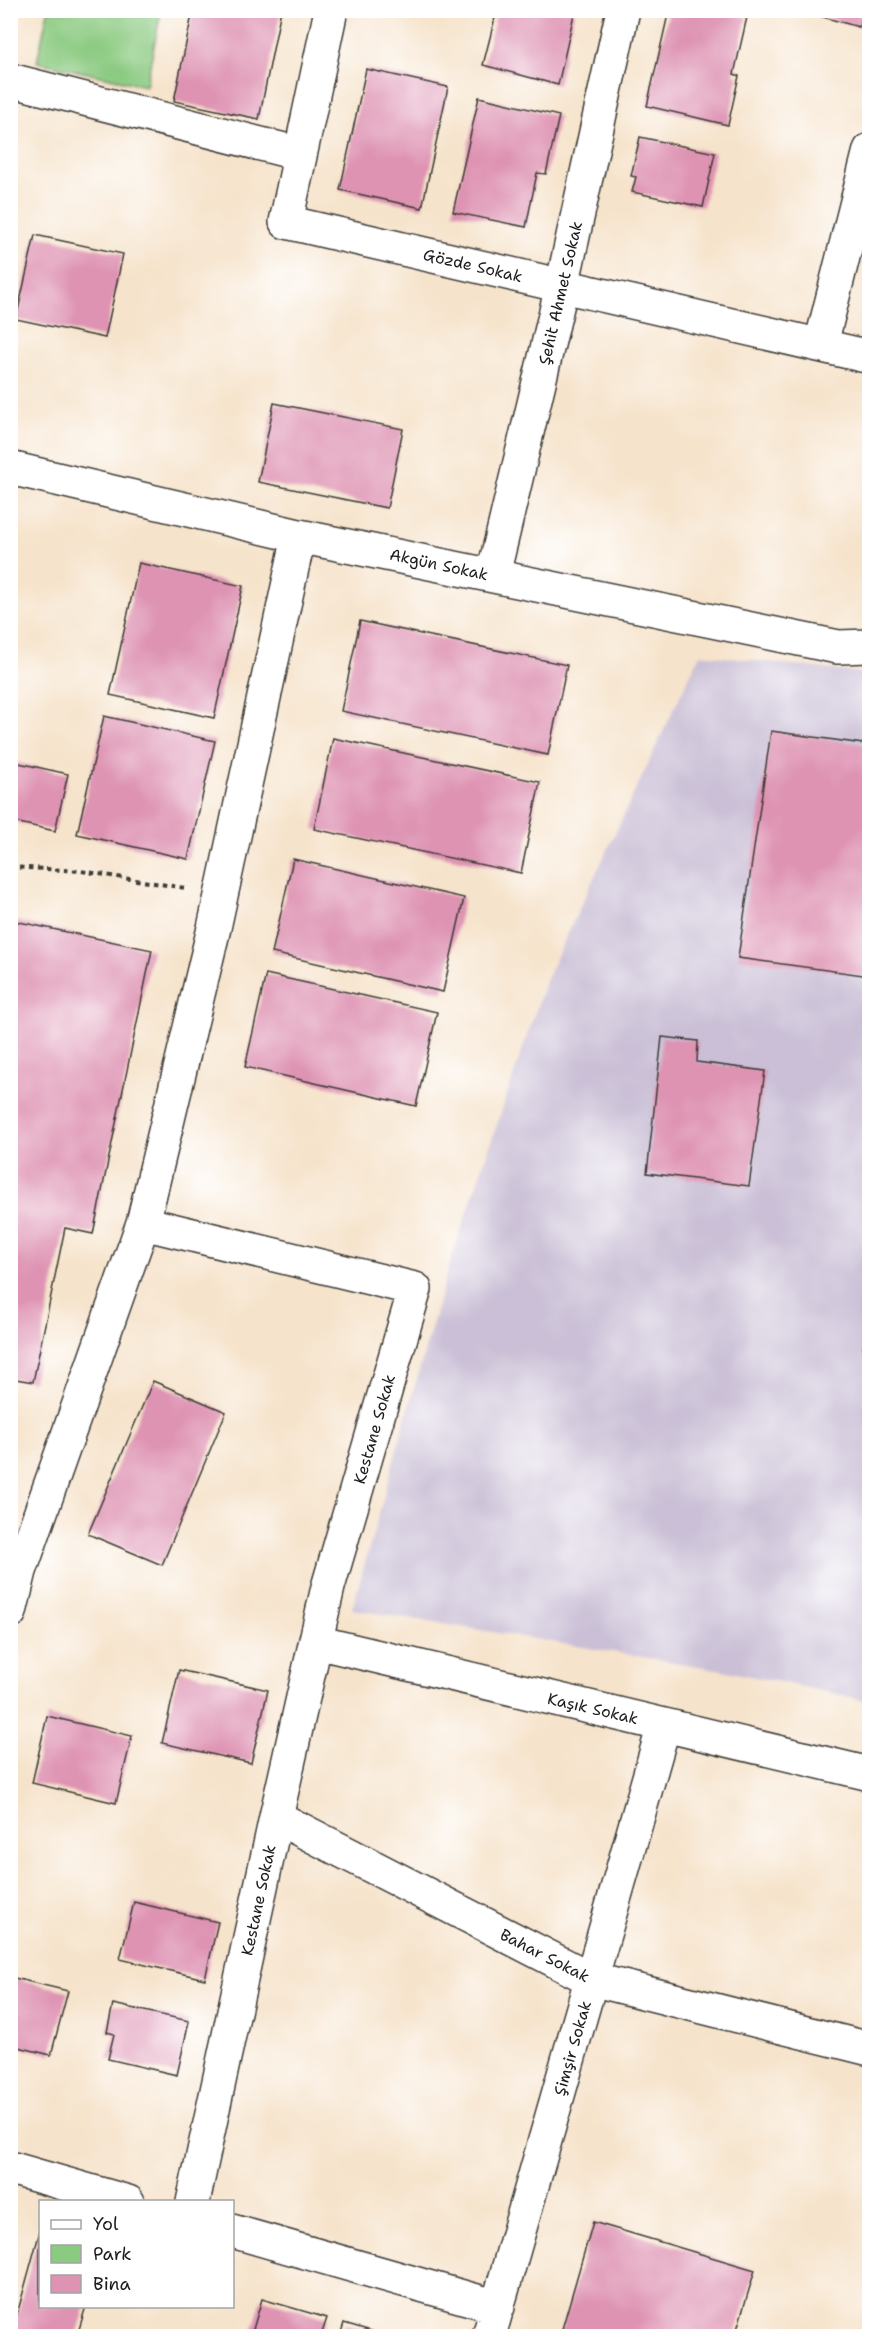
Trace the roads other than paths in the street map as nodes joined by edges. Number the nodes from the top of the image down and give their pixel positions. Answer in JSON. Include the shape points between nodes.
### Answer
{"nodes":[{"id":1,"x":331,"y":10,"type":"edge"},
{"id":2,"x":623,"y":10,"type":"edge"},
{"id":3,"x":10,"y":80,"type":"edge"},
{"id":4,"x":870,"y":150,"type":"edge"},
{"id":5,"x":300,"y":154,"type":"junction"},
{"id":6,"x":562,"y":286,"type":"junction"},
{"id":7,"x":821,"y":344,"type":"junction"},
{"id":8,"x":870,"y":357,"type":"edge"},
{"id":9,"x":10,"y":468,"type":"edge"},
{"id":10,"x":300,"y":536,"type":"junction"},
{"id":11,"x":493,"y":575,"type":"junction"},
{"id":12,"x":870,"y":646,"type":"edge"},
{"id":13,"x":142,"y":1223,"type":"junction"},
{"id":14,"x":15,"y":1570,"type":"edge"},
{"id":15,"x":10,"y":1612,"type":"edge"},
{"id":16,"x":316,"y":1642,"type":"junction"},
{"id":17,"x":664,"y":1725,"type":"junction"},
{"id":18,"x":870,"y":1774,"type":"edge"},
{"id":19,"x":276,"y":1817,"type":"junction"},
{"id":20,"x":591,"y":1979,"type":"junction"},
{"id":21,"x":870,"y":2049,"type":"edge"},
{"id":22,"x":10,"y":2168,"type":"edge"},
{"id":23,"x":121,"y":2200,"type":"edge"},
{"id":24,"x":193,"y":2200,"type":"edge"},
{"id":25,"x":234,"y":2232,"type":"edge"},
{"id":26,"x":494,"y":2322,"type":"edge"}],
"edges":[{"from":1,"to":5,"type":"street","name":"Gözde Sokak"},
{"from":2,"to":6,"type":"street","name":"Şehit Ahmet Sokak"},
{"from":3,"to":5,"type":"street"},
{"from":4,"to":7,"type":"street"},
{"from":5,"to":6,"type":"street","name":"Gözde Sokak","via":[[286,222]]},
{"from":6,"to":7,"type":"street","name":"Gözde Sokak"},
{"from":6,"to":11,"type":"street","name":"Şehit Ahmet Sokak"},
{"from":7,"to":8,"type":"street","name":"Gözde Sokak"},
{"from":9,"to":10,"type":"street","name":"Akgün Sokak"},
{"from":10,"to":11,"type":"street","name":"Akgün Sokak"},
{"from":10,"to":13,"type":"street","via":[[221,894]]},
{"from":11,"to":12,"type":"street","name":"Akgün Sokak","via":[[838,647]]},
{"from":13,"to":14,"type":"street"},
{"from":13,"to":16,"type":"street","name":"Kestane Sokak","via":[[415,1290],[328,1587]]},
{"from":14,"to":15,"type":"street"},
{"from":16,"to":17,"type":"street","name":"Kaşık Sokak"},
{"from":16,"to":19,"type":"street","name":"Kestane Sokak"},
{"from":17,"to":18,"type":"street","name":"Kaşık Sokak"},
{"from":17,"to":20,"type":"street","name":"Şimşir Sokak"},
{"from":19,"to":20,"type":"street","name":"Bahar Sokak"},
{"from":19,"to":24,"type":"street","name":"Kestane Sokak"},
{"from":20,"to":21,"type":"street","name":"Bahar Sokak"},
{"from":20,"to":26,"type":"street","name":"Şimşir Sokak"},
{"from":22,"to":23,"type":"street"},
{"from":25,"to":26,"type":"street"}]}
